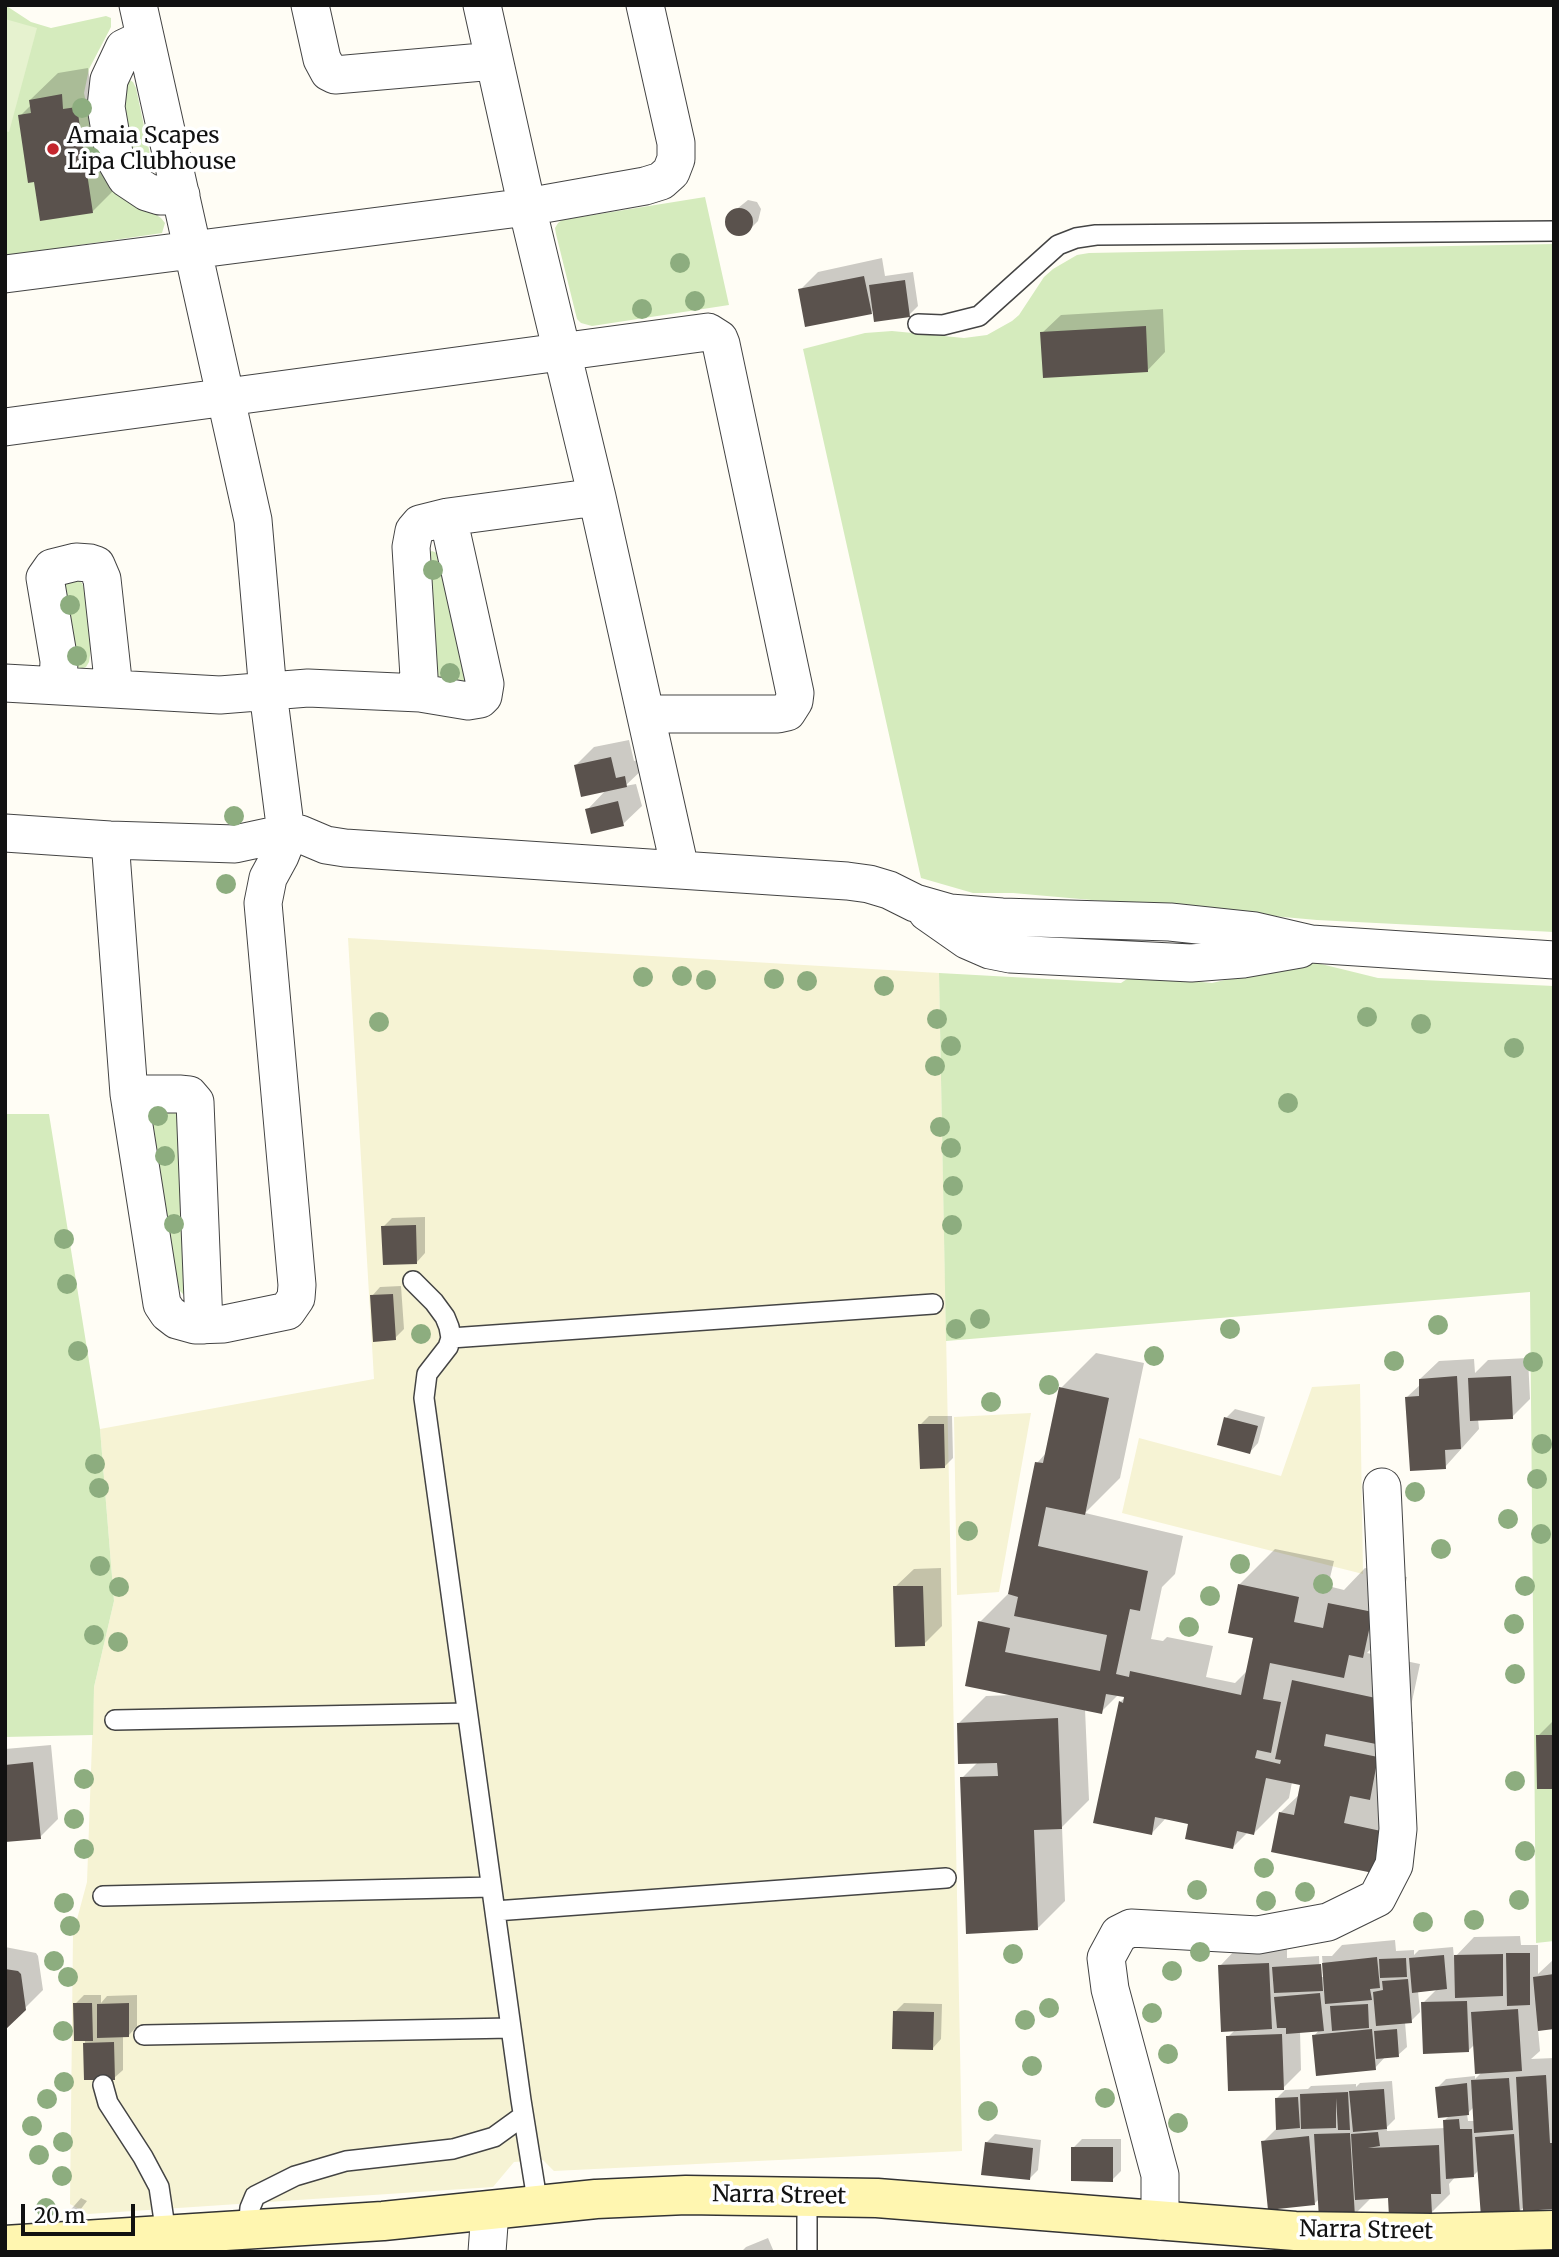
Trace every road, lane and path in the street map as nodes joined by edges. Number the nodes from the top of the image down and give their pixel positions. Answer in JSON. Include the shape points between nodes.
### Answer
{"nodes":[{"id":1,"x":310,"y":5,"type":"edge"},
{"id":2,"x":482,"y":5,"type":"edge"},
{"id":3,"x":645,"y":5,"type":"edge"},
{"id":4,"x":141,"y":21,"type":"edge"},
{"id":5,"x":494,"y":61,"type":"junction"},
{"id":6,"x":181,"y":195,"type":"junction"},
{"id":7,"x":527,"y":207,"type":"junction"},
{"id":8,"x":1554,"y":231,"type":"edge"},
{"id":9,"x":194,"y":250,"type":"junction"},
{"id":10,"x":5,"y":274,"type":"edge"},
{"id":11,"x":918,"y":324,"type":"dead end"},
{"id":12,"x":564,"y":351,"type":"junction"},
{"id":13,"x":227,"y":397,"type":"junction"},
{"id":14,"x":5,"y":427,"type":"edge"},
{"id":15,"x":597,"y":497,"type":"junction"},
{"id":16,"x":448,"y":517,"type":"junction"},
{"id":17,"x":5,"y":683,"type":"edge"},
{"id":18,"x":58,"y":686,"type":"junction"},
{"id":19,"x":114,"y":689,"type":"junction"},
{"id":20,"x":268,"y":691,"type":"junction"},
{"id":21,"x":420,"y":694,"type":"junction"},
{"id":22,"x":646,"y":714,"type":"junction"},
{"id":23,"x":286,"y":832,"type":"junction"},
{"id":24,"x":5,"y":833,"type":"edge"},
{"id":25,"x":110,"y":840,"type":"junction"},
{"id":26,"x":680,"y":869,"type":"junction"},
{"id":27,"x":1554,"y":960,"type":"edge"},
{"id":28,"x":129,"y":1094,"type":"junction"},
{"id":29,"x":413,"y":1281,"type":"dead end"},
{"id":30,"x":933,"y":1304,"type":"dead end"},
{"id":31,"x":204,"y":1325,"type":"junction"},
{"id":32,"x":451,"y":1338,"type":"junction"},
{"id":33,"x":1382,"y":1487,"type":"dead end"},
{"id":34,"x":467,"y":1713,"type":"junction"},
{"id":35,"x":115,"y":1720,"type":"dead end"},
{"id":36,"x":946,"y":1878,"type":"dead end"},
{"id":37,"x":491,"y":1887,"type":"junction"},
{"id":38,"x":103,"y":1896,"type":"dead end"},
{"id":39,"x":495,"y":1911,"type":"junction"},
{"id":40,"x":511,"y":2028,"type":"junction"},
{"id":41,"x":144,"y":2035,"type":"dead end"},
{"id":42,"x":103,"y":2085,"type":"dead end"},
{"id":43,"x":523,"y":2116,"type":"junction"},
{"id":44,"x":807,"y":2195,"type":"junction"},
{"id":45,"x":538,"y":2206,"type":"junction"},
{"id":46,"x":490,"y":2211,"type":"junction"},
{"id":47,"x":1160,"y":2221,"type":"junction"},
{"id":48,"x":248,"y":2229,"type":"junction"},
{"id":49,"x":1554,"y":2230,"type":"edge"},
{"id":50,"x":166,"y":2235,"type":"junction"},
{"id":51,"x":5,"y":2245,"type":"edge"},
{"id":52,"x":43,"y":2247,"type":"edge"},
{"id":53,"x":487,"y":2252,"type":"edge"},
{"id":54,"x":807,"y":2252,"type":"edge"}],
"edges":[{"from":1,"to":5,"type":"street","via":[[321,59],[335,75]]},
{"from":2,"to":5,"type":"street"},
{"from":3,"to":7,"type":"street","via":[[676,143],[671,172],[645,186]]},
{"from":4,"to":6,"type":"street"},
{"from":4,"to":6,"type":"street","via":[[108,80],[106,107],[115,159],[126,178],[147,192]]},
{"from":5,"to":7,"type":"street"},
{"from":6,"to":9,"type":"street"},
{"from":7,"to":9,"type":"street"},
{"from":7,"to":12,"type":"street"},
{"from":8,"to":11,"type":"lane","via":[[1096,235],[1058,245],[979,316],[943,325]]},
{"from":9,"to":10,"type":"street"},
{"from":9,"to":13,"type":"street"},
{"from":12,"to":13,"type":"street"},
{"from":12,"to":15,"type":"street"},
{"from":12,"to":22,"type":"street","via":[[699,332],[714,335],[721,344],[794,701],[787,712],[778,714]]},
{"from":13,"to":14,"type":"street"},
{"from":13,"to":20,"type":"street","via":[[253,520]]},
{"from":15,"to":16,"type":"street"},
{"from":15,"to":22,"type":"street"},
{"from":16,"to":21,"type":"street","via":[[420,524],[412,538]]},
{"from":16,"to":21,"type":"street","via":[[485,691],[475,701]]},
{"from":17,"to":18,"type":"street"},
{"from":18,"to":19,"type":"street"},
{"from":18,"to":19,"type":"street","via":[[59,662],[45,578],[52,568],[90,562],[102,579]]},
{"from":19,"to":20,"type":"street","via":[[220,695]]},
{"from":20,"to":21,"type":"street","via":[[308,688]]},
{"from":20,"to":23,"type":"street"},
{"from":22,"to":26,"type":"street"},
{"from":23,"to":25,"type":"street","via":[[235,844]]},
{"from":23,"to":26,"type":"street","via":[[333,847]]},
{"from":23,"to":31,"type":"street","via":[[263,903],[296,1298],[287,1311]]},
{"from":24,"to":25,"type":"street"},
{"from":25,"to":28,"type":"street"},
{"from":26,"to":27,"type":"street","via":[[869,884],[950,913],[1202,925],[1340,947]]},
{"from":28,"to":31,"type":"street","via":[[162,1304],[177,1320]]},
{"from":28,"to":31,"type":"street","via":[[189,1095],[195,1102]]},
{"from":29,"to":32,"type":"lane","via":[[446,1317]]},
{"from":30,"to":32,"type":"lane"},
{"from":32,"to":34,"type":"lane","via":[[427,1374],[424,1398]]},
{"from":33,"to":47,"type":"street","via":[[1398,1829],[1394,1865],[1377,1898],[1328,1922],[1258,1935],[1131,1928],[1119,1934],[1107,1958],[1110,1989],[1160,2175]]},
{"from":34,"to":35,"type":"lane"},
{"from":34,"to":37,"type":"lane"},
{"from":36,"to":39,"type":"lane"},
{"from":37,"to":38,"type":"lane"},
{"from":37,"to":39,"type":"lane"},
{"from":39,"to":40,"type":"lane"},
{"from":40,"to":41,"type":"lane"},
{"from":40,"to":43,"type":"lane"},
{"from":42,"to":50,"type":"lane","via":[[108,2103],[159,2187]]},
{"from":43,"to":45,"type":"lane"},
{"from":43,"to":48,"type":"lane","via":[[494,2137],[453,2149],[346,2161],[295,2176],[255,2196]]},
{"from":44,"to":45,"type":"street","name":"Narra Street","via":[[686,2195]]},
{"from":44,"to":47,"type":"street","name":"Narra Street"},
{"from":44,"to":54,"type":"lane"},
{"from":45,"to":46,"type":"street","name":"Narra Street"},
{"from":46,"to":48,"type":"street","name":"Narra Street"},
{"from":46,"to":53,"type":"street"},
{"from":47,"to":49,"type":"street","name":"Narra Street","via":[[1295,2231]]},
{"from":48,"to":50,"type":"street","name":"Narra Street"},
{"from":50,"to":52,"type":"street","name":"Narra Street"},
{"from":51,"to":52,"type":"street","name":"Narra Street"}]}
